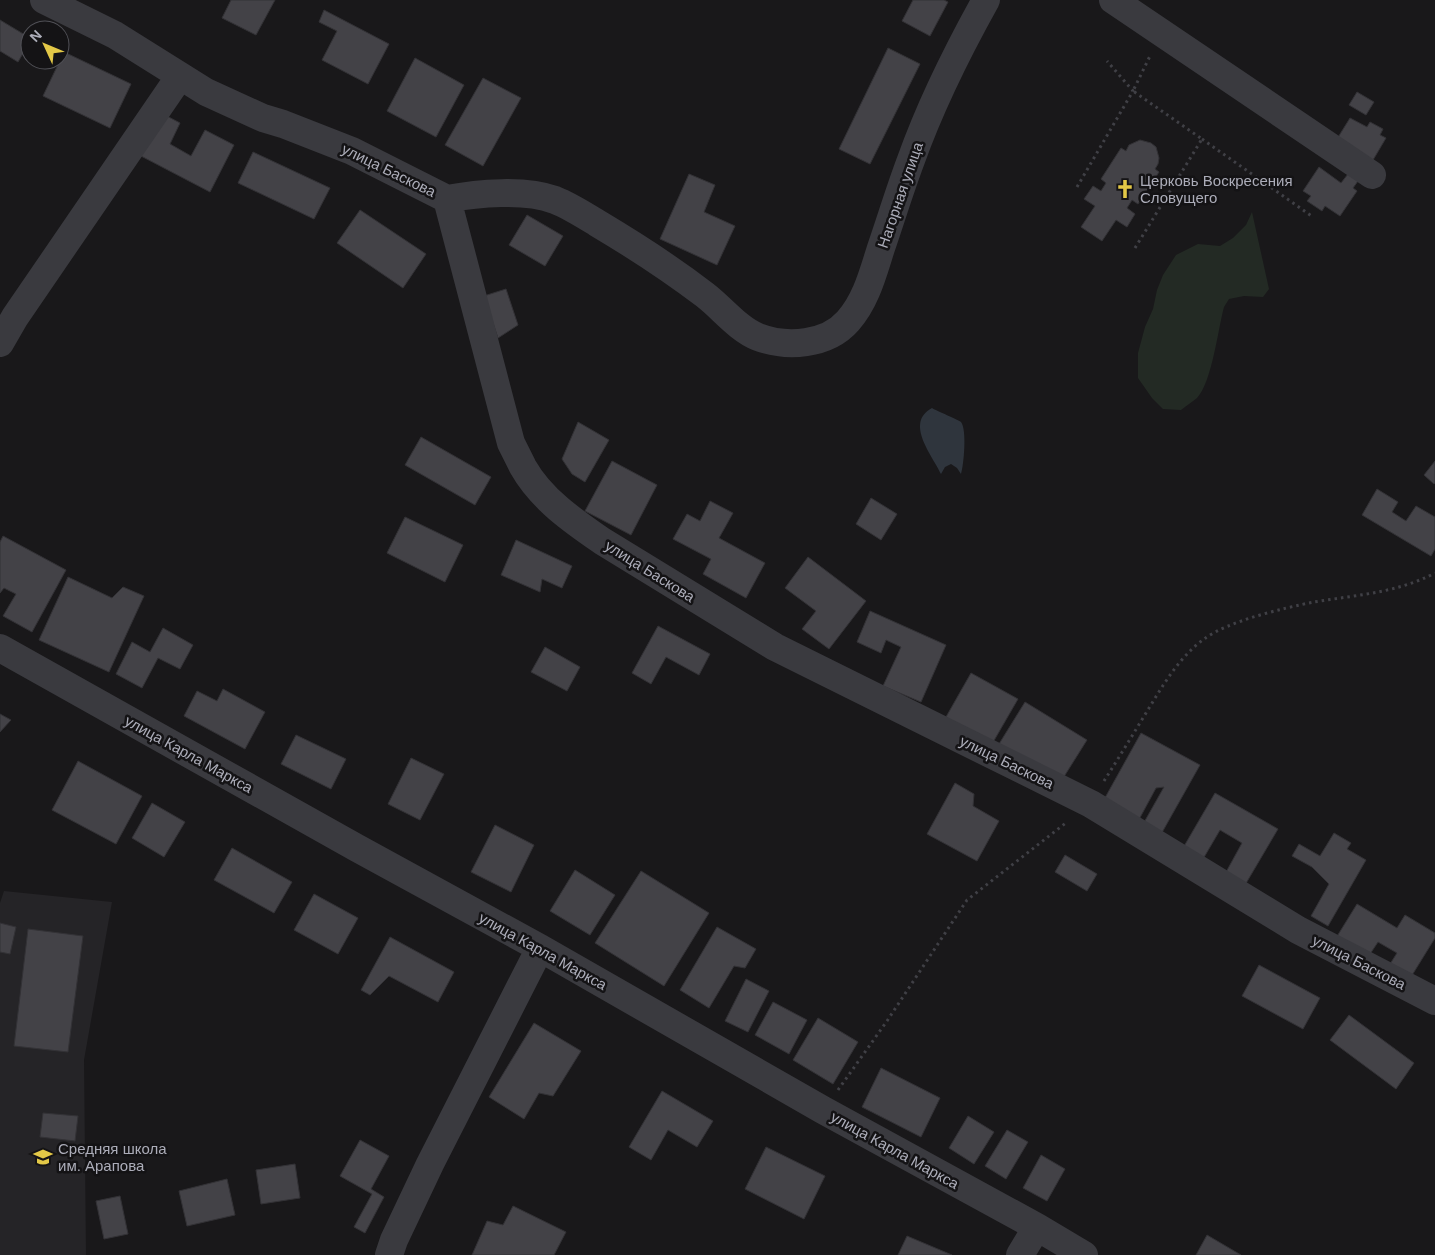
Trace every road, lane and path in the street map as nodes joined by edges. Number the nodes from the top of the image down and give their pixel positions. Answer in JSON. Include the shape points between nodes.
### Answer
{"nodes":[{"id":1,"x":44,"y":0,"type":"edge"},
{"id":2,"x":986,"y":0,"type":"edge"},
{"id":3,"x":1113,"y":0,"type":"edge"},
{"id":4,"x":1162,"y":33,"type":"junction"},
{"id":5,"x":1107,"y":61,"type":"dead end"},
{"id":6,"x":180,"y":76,"type":"junction"},
{"id":7,"x":1133,"y":91,"type":"junction"},
{"id":8,"x":1202,"y":138,"type":"junction"},
{"id":9,"x":1372,"y":175,"type":"dead end"},
{"id":10,"x":1077,"y":187,"type":"dead end"},
{"id":11,"x":448,"y":199,"type":"junction"},
{"id":12,"x":1314,"y":217,"type":"dead end"},
{"id":13,"x":1135,"y":248,"type":"dead end"},
{"id":14,"x":0,"y":343,"type":"edge"},
{"id":15,"x":0,"y":648,"type":"edge"},
{"id":16,"x":540,"y":948,"type":"junction"},
{"id":17,"x":1435,"y":1001,"type":"edge"},
{"id":18,"x":1037,"y":1227,"type":"junction"},
{"id":19,"x":389,"y":1255,"type":"edge"},
{"id":20,"x":1020,"y":1255,"type":"edge"},
{"id":21,"x":1084,"y":1255,"type":"edge"}],
"edges":[{"from":1,"to":6,"type":"street","name":"улица Баскова","via":[[115,35]]},
{"from":2,"to":11,"type":"street","name":"Нагорная улица","via":[[936,94],[866,292],[848,322],[828,336],[804,343],[778,342],[757,336],[663,265],[556,200],[535,194],[473,194]]},
{"from":3,"to":4,"type":"street"},
{"from":4,"to":7,"type":"path"},
{"from":4,"to":9,"type":"street"},
{"from":5,"to":7,"type":"path"},
{"from":6,"to":11,"type":"street","name":"улица Баскова","via":[[233,105],[352,151]]},
{"from":6,"to":14,"type":"street"},
{"from":7,"to":8,"type":"path"},
{"from":7,"to":10,"type":"path"},
{"from":8,"to":12,"type":"path"},
{"from":8,"to":13,"type":"path"},
{"from":11,"to":17,"type":"street","name":"улица Баскова","via":[[511,443],[536,484],[577,524],[775,647],[1091,804],[1298,930]]},
{"from":15,"to":16,"type":"street","name":"улица Карла Маркса"},
{"from":16,"to":18,"type":"street","name":"улица Карла Маркса","via":[[823,1110]]},
{"from":16,"to":19,"type":"street","via":[[430,1164]]},
{"from":18,"to":20,"type":"street"},
{"from":18,"to":21,"type":"street","name":"улица Карла Маркса"}]}
